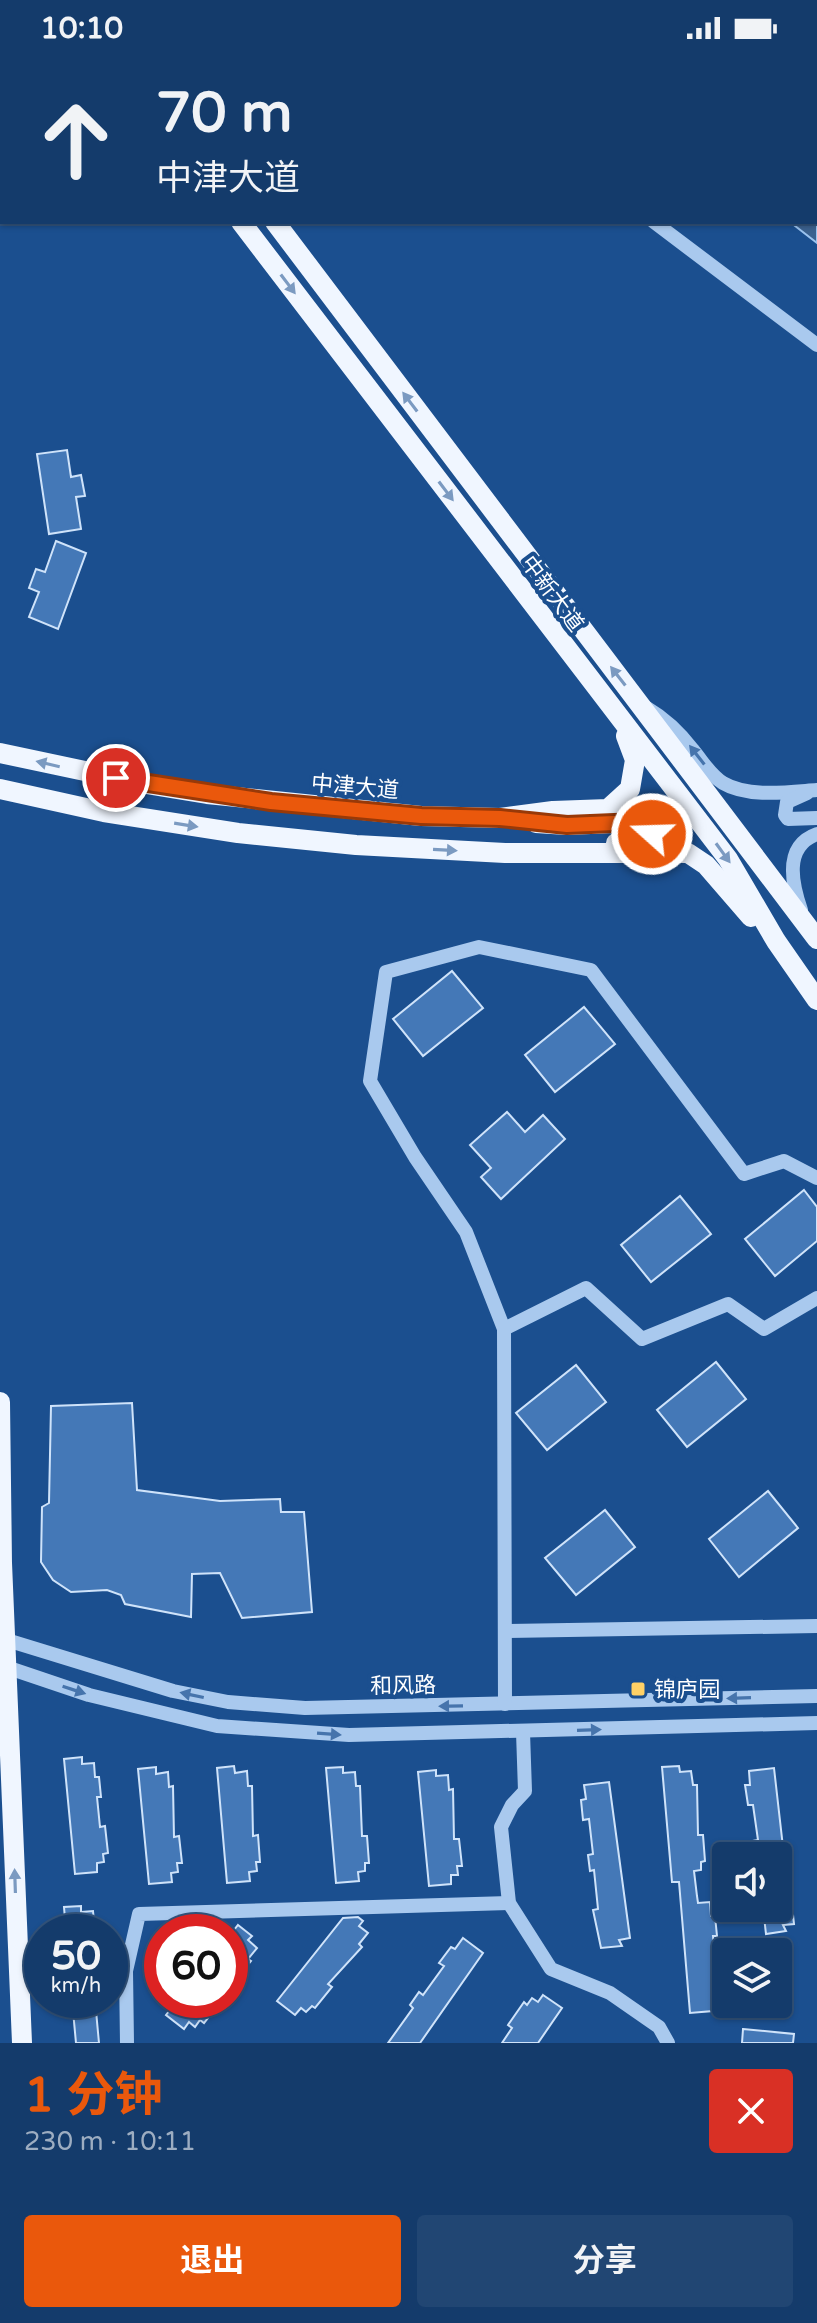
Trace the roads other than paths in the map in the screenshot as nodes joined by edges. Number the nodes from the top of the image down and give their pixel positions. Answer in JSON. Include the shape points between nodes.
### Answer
{"nodes":[{"id":1,"x":243,"y":224,"type":"edge"},
{"id":2,"x":276,"y":224,"type":"edge"},
{"id":3,"x":657,"y":224,"type":"edge"},
{"id":4,"x":817,"y":345,"type":"edge"},
{"id":5,"x":640,"y":704,"type":"junction"},
{"id":6,"x":620,"y":721,"type":"junction"},
{"id":7,"x":0,"y":753,"type":"edge"},
{"id":8,"x":0,"y":789,"type":"edge"},
{"id":9,"x":816,"y":790,"type":"edge"},
{"id":10,"x":500,"y":818,"type":"junction"},
{"id":11,"x":817,"y":818,"type":"edge"},
{"id":12,"x":817,"y":834,"type":"edge"},
{"id":13,"x":505,"y":853,"type":"junction"},
{"id":14,"x":811,"y":931,"type":"edge"},
{"id":15,"x":776,"y":941,"type":"junction"},
{"id":16,"x":817,"y":1000,"type":"edge"},
{"id":17,"x":817,"y":1178,"type":"edge"},
{"id":18,"x":817,"y":1298,"type":"edge"},
{"id":19,"x":504,"y":1329,"type":"junction"},
{"id":20,"x":0,"y":1402,"type":"edge"},
{"id":21,"x":817,"y":1626,"type":"edge"},
{"id":22,"x":505,"y":1631,"type":"junction"},
{"id":23,"x":2,"y":1639,"type":"edge"},
{"id":24,"x":3,"y":1666,"type":"edge"},
{"id":25,"x":817,"y":1696,"type":"edge"},
{"id":26,"x":505,"y":1704,"type":"junction"},
{"id":27,"x":817,"y":1723,"type":"edge"},
{"id":28,"x":523,"y":1732,"type":"junction"},
{"id":29,"x":509,"y":1903,"type":"junction"},
{"id":30,"x":22,"y":2043,"type":"edge"},
{"id":31,"x":127,"y":2043,"type":"edge"},
{"id":32,"x":668,"y":2043,"type":"edge"}],
"edges":[{"from":1,"to":6,"type":"main road","name":"中新大道","one_way":true},
{"from":5,"to":2,"type":"main road","name":"中新大道","one_way":true},
{"from":3,"to":4,"type":"street"},
{"from":9,"to":5,"type":"street","one_way":true,"via":[[746,791],[724,784],[663,717]]},
{"from":5,"to":14,"type":"main road","name":"中新大道"},
{"from":6,"to":10,"type":"main road","name":"中津大道","via":[[635,760],[630,789],[622,799],[608,809]]},
{"from":6,"to":15,"type":"main road","name":"中新大道","one_way":true,"via":[[728,859]]},
{"from":10,"to":7,"type":"main road","name":"中津大道","one_way":true,"via":[[255,800],[146,784]]},
{"from":8,"to":13,"type":"main road","one_way":true,"via":[[238,833]]},
{"from":9,"to":11,"type":"street","via":[[787,802],[785,815],[795,821]]},
{"from":10,"to":13,"type":"main road","via":[[567,825],[638,822],[653,828],[639,841]]},
{"from":12,"to":14,"type":"street","via":[[802,843],[792,873]]},
{"from":13,"to":15,"type":"main road","via":[[688,853],[706,865]]},
{"from":15,"to":16,"type":"main road","name":"中新大道"},
{"from":17,"to":19,"type":"street","via":[[784,1161],[744,1174],[591,970],[479,947],[386,972],[370,1081],[466,1232]]},
{"from":18,"to":19,"type":"street","via":[[764,1329],[728,1304],[642,1339],[586,1288]]},
{"from":19,"to":22,"type":"street"},
{"from":20,"to":23,"type":"main road"},
{"from":21,"to":22,"type":"street"},
{"from":22,"to":26,"type":"street"},
{"from":23,"to":24,"type":"main road"},
{"from":26,"to":23,"type":"street","name":"和风路","one_way":true,"via":[[305,1708],[228,1702],[173,1691]]},
{"from":24,"to":28,"type":"street","one_way":true,"via":[[89,1695],[217,1726],[349,1735]]},
{"from":30,"to":24,"type":"main road","one_way":true},
{"from":25,"to":26,"type":"street","name":"和风路","one_way":true},
{"from":28,"to":27,"type":"street","one_way":true},
{"from":28,"to":29,"type":"street","via":[[525,1791],[501,1827]]},
{"from":29,"to":31,"type":"street","via":[[139,1914],[126,1971]]},
{"from":29,"to":32,"type":"street","via":[[551,1969],[610,1993],[659,2027]]}]}
